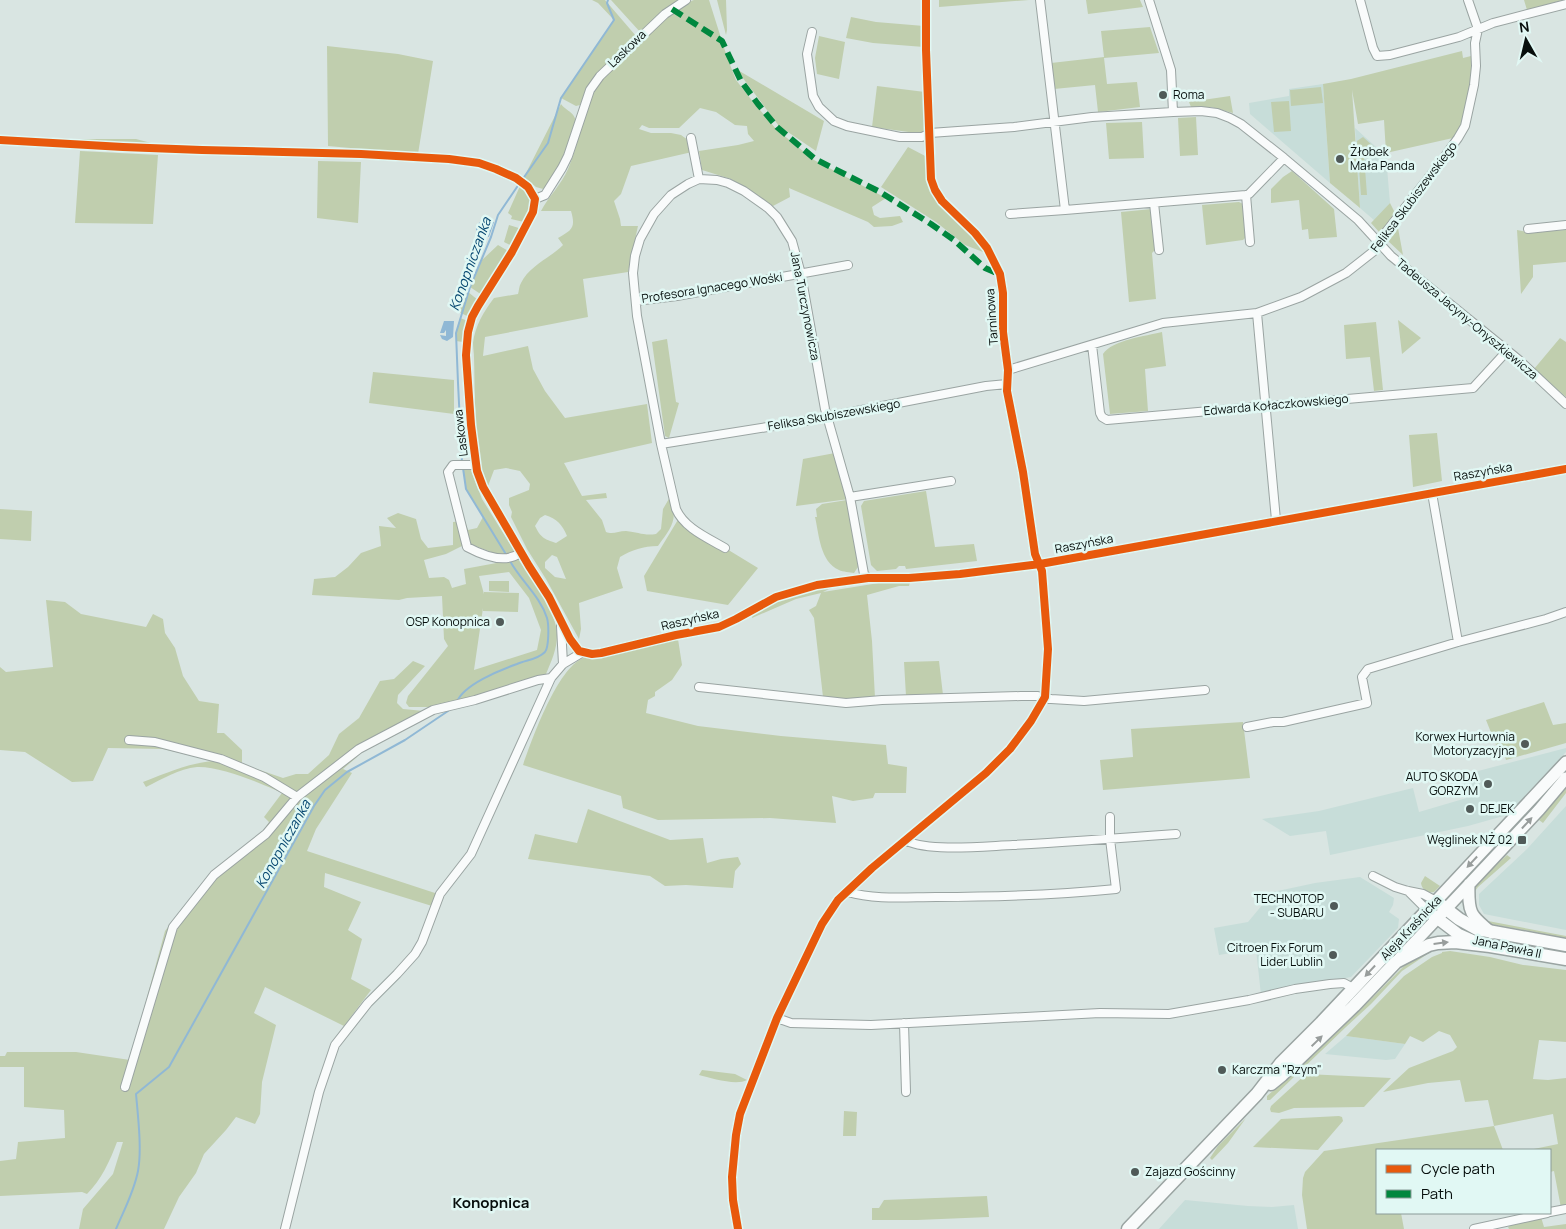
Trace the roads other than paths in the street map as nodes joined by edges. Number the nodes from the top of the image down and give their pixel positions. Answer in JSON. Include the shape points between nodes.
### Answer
{"nodes":[{"id":1,"x":686,"y":0,"type":"edge"},
{"id":2,"x":926,"y":0,"type":"edge"},
{"id":3,"x":1040,"y":0,"type":"edge"},
{"id":4,"x":1149,"y":0,"type":"edge"},
{"id":5,"x":1360,"y":0,"type":"edge"},
{"id":6,"x":1468,"y":0,"type":"edge"},
{"id":7,"x":1566,"y":4,"type":"edge"},
{"id":8,"x":1478,"y":29,"type":"junction"},
{"id":9,"x":812,"y":32,"type":"dead end"},
{"id":10,"x":1173,"y":112,"type":"junction"},
{"id":11,"x":1054,"y":122,"type":"junction"},
{"id":12,"x":930,"y":133,"type":"junction"},
{"id":13,"x":691,"y":138,"type":"dead end"},
{"id":14,"x":0,"y":140,"type":"edge"},
{"id":15,"x":1284,"y":158,"type":"junction"},
{"id":16,"x":699,"y":179,"type":"junction"},
{"id":17,"x":1246,"y":196,"type":"junction"},
{"id":18,"x":535,"y":199,"type":"junction"},
{"id":19,"x":1154,"y":203,"type":"junction"},
{"id":20,"x":1065,"y":210,"type":"junction"},
{"id":21,"x":1010,"y":214,"type":"dead end"},
{"id":22,"x":1566,"y":225,"type":"edge"},
{"id":23,"x":1528,"y":228,"type":"dead end"},
{"id":24,"x":1250,"y":242,"type":"dead end"},
{"id":25,"x":1378,"y":242,"type":"junction"},
{"id":26,"x":1159,"y":250,"type":"dead end"},
{"id":27,"x":848,"y":264,"type":"dead end"},
{"id":28,"x":801,"y":274,"type":"junction"},
{"id":29,"x":636,"y":301,"type":"junction"},
{"id":30,"x":1257,"y":313,"type":"junction"},
{"id":31,"x":1092,"y":345,"type":"junction"},
{"id":32,"x":1507,"y":351,"type":"junction"},
{"id":33,"x":1008,"y":370,"type":"junction"},
{"id":34,"x":1007,"y":384,"type":"junction"},
{"id":35,"x":1566,"y":404,"type":"edge"},
{"id":36,"x":1265,"y":407,"type":"junction"},
{"id":37,"x":826,"y":417,"type":"junction"},
{"id":38,"x":661,"y":444,"type":"junction"},
{"id":39,"x":476,"y":465,"type":"junction"},
{"id":40,"x":1566,"y":469,"type":"edge"},
{"id":41,"x":951,"y":481,"type":"dead end"},
{"id":42,"x":1432,"y":493,"type":"junction"},
{"id":43,"x":850,"y":497,"type":"junction"},
{"id":44,"x":1276,"y":520,"type":"junction"},
{"id":45,"x":725,"y":548,"type":"dead end"},
{"id":46,"x":521,"y":552,"type":"junction"},
{"id":47,"x":1040,"y":564,"type":"junction"},
{"id":48,"x":868,"y":578,"type":"junction"},
{"id":49,"x":1566,"y":612,"type":"edge"},
{"id":50,"x":561,"y":624,"type":"junction"},
{"id":51,"x":1458,"y":642,"type":"junction"},
{"id":52,"x":583,"y":652,"type":"junction"},
{"id":53,"x":563,"y":664,"type":"junction"},
{"id":54,"x":551,"y":678,"type":"junction"},
{"id":55,"x":699,"y":687,"type":"dead end"},
{"id":56,"x":1205,"y":690,"type":"dead end"},
{"id":57,"x":1045,"y":697,"type":"junction"},
{"id":58,"x":1246,"y":727,"type":"dead end"},
{"id":59,"x":129,"y":740,"type":"dead end"},
{"id":60,"x":1566,"y":762,"type":"edge"},
{"id":61,"x":1566,"y":778,"type":"edge"},
{"id":62,"x":297,"y":797,"type":"junction"},
{"id":63,"x":1110,"y":817,"type":"dead end"},
{"id":64,"x":1176,"y":834,"type":"dead end"},
{"id":65,"x":1110,"y":839,"type":"junction"},
{"id":66,"x":907,"y":841,"type":"junction"},
{"id":67,"x":1373,"y":876,"type":"dead end"},
{"id":68,"x":1469,"y":884,"type":"junction"},
{"id":69,"x":848,"y":892,"type":"junction"},
{"id":70,"x":1408,"y":892,"type":"junction"},
{"id":71,"x":1437,"y":910,"type":"junction"},
{"id":72,"x":1492,"y":932,"type":"junction"},
{"id":73,"x":1566,"y":945,"type":"edge"},
{"id":74,"x":1490,"y":946,"type":"junction"},
{"id":75,"x":1566,"y":959,"type":"edge"},
{"id":76,"x":1396,"y":962,"type":"junction"},
{"id":77,"x":1353,"y":988,"type":"junction"},
{"id":78,"x":777,"y":1018,"type":"junction"},
{"id":79,"x":904,"y":1023,"type":"junction"},
{"id":80,"x":125,"y":1087,"type":"dead end"},
{"id":81,"x":906,"y":1092,"type":"dead end"},
{"id":82,"x":1257,"y":1094,"type":"junction"},
{"id":83,"x":1566,"y":1209,"type":"edge"},
{"id":84,"x":1551,"y":1212,"type":"edge"},
{"id":85,"x":1539,"y":1214,"type":"edge"},
{"id":86,"x":1131,"y":1228,"type":"edge"},
{"id":87,"x":285,"y":1229,"type":"edge"},
{"id":88,"x":738,"y":1229,"type":"edge"},
{"id":89,"x":1474,"y":1229,"type":"edge"}],
"edges":[{"from":1,"to":18,"type":"street","name":"Laskowa","via":[[659,20],[600,76],[590,90],[560,173],[545,195]]},
{"from":2,"to":12,"type":"street","name":"Tarninowa"},
{"from":3,"to":11,"type":"street"},
{"from":4,"to":10,"type":"street","via":[[1171,70]]},
{"from":5,"to":8,"type":"street","via":[[1378,56],[1426,46]]},
{"from":6,"to":8,"type":"street","name":"Feliksa Skubiszewskiego"},
{"from":7,"to":8,"type":"street"},
{"from":8,"to":25,"type":"street","name":"Feliksa Skubiszewskiego","via":[[1474,86],[1465,126]]},
{"from":9,"to":12,"type":"street","name":"Tadeusza Jacyny-Onyszkiewicza","via":[[807,54],[813,96],[818,107],[834,121],[900,137],[922,137]]},
{"from":10,"to":11,"type":"street","name":"Tadeusza Jacyny-Onyszkiewicza","via":[[1092,116]]},
{"from":10,"to":15,"type":"street","name":"Tadeusza Jacyny-Onyszkiewicza","via":[[1200,111],[1230,118]]},
{"from":11,"to":12,"type":"street","name":"Tadeusza Jacyny-Onyszkiewicza"},
{"from":11,"to":20,"type":"street"},
{"from":12,"to":33,"type":"street","name":"Tarninowa","via":[[931,179],[935,190],[987,248],[1000,274]]},
{"from":13,"to":16,"type":"street"},
{"from":14,"to":18,"type":"street","via":[[437,158],[484,165],[520,181],[530,189]]},
{"from":15,"to":17,"type":"street"},
{"from":15,"to":25,"type":"street","name":"Tadeusza Jacyny-Onyszkiewicza","via":[[1358,220]]},
{"from":16,"to":28,"type":"street","name":"Jana Turczynowicza","via":[[728,183],[768,208],[792,241]]},
{"from":16,"to":29,"type":"street","via":[[671,195],[654,214],[640,239],[633,273]]},
{"from":17,"to":19,"type":"street"},
{"from":17,"to":24,"type":"street"},
{"from":18,"to":39,"type":"street","name":"Laskowa","via":[[533,212],[522,235],[478,306],[468,332],[468,391]]},
{"from":19,"to":20,"type":"street"},
{"from":19,"to":26,"type":"street"},
{"from":20,"to":21,"type":"street"},
{"from":22,"to":23,"type":"street"},
{"from":25,"to":30,"type":"street","name":"Feliksa Skubiszewskiego","via":[[1374,251],[1346,273],[1301,297]]},
{"from":25,"to":32,"type":"street","name":"Tadeusza Jacyny-Onyszkiewicza"},
{"from":27,"to":28,"type":"street","name":"Profesora Ignacego Wośki"},
{"from":28,"to":29,"type":"street","name":"Profesora Ignacego Wośki"},
{"from":28,"to":37,"type":"street","name":"Jana Turczynowicza"},
{"from":29,"to":38,"type":"street"},
{"from":30,"to":31,"type":"street","name":"Feliksa Skubiszewskiego","via":[[1163,323]]},
{"from":30,"to":36,"type":"street"},
{"from":31,"to":33,"type":"street","name":"Feliksa Skubiszewskiego"},
{"from":31,"to":36,"type":"street","name":"Edwarda Kołaczkowskiego","via":[[1100,414],[1107,420]]},
{"from":32,"to":35,"type":"street","name":"Tadeusza Jacyny-Onyszkiewicza"},
{"from":32,"to":36,"type":"street","name":"Edwarda Kołaczkowskiego","via":[[1473,388]]},
{"from":33,"to":34,"type":"street","name":"Tarninowa"},
{"from":34,"to":37,"type":"street","name":"Feliksa Skubiszewskiego"},
{"from":34,"to":47,"type":"street","name":"Tarninowa","via":[[1035,554]]},
{"from":36,"to":44,"type":"street"},
{"from":37,"to":38,"type":"street","name":"Feliksa Skubiszewskiego"},
{"from":37,"to":43,"type":"street","name":"Jana Turczynowicza"},
{"from":38,"to":45,"type":"street","via":[[679,518]]},
{"from":39,"to":46,"type":"street","name":"Laskowa","via":[[486,492]]},
{"from":39,"to":46,"type":"street","via":[[453,465],[448,472],[467,547],[483,555],[505,559]]},
{"from":40,"to":42,"type":"street","name":"Raszyńska"},
{"from":41,"to":43,"type":"street"},
{"from":42,"to":44,"type":"street","name":"Raszyńska"},
{"from":42,"to":51,"type":"street"},
{"from":43,"to":48,"type":"street","name":"Jana Turczynowicza","via":[[864,574]]},
{"from":44,"to":47,"type":"street","name":"Raszyńska"},
{"from":46,"to":50,"type":"street","name":"Laskowa","via":[[549,597]]},
{"from":47,"to":48,"type":"street","name":"Raszyńska","via":[[927,577]]},
{"from":47,"to":57,"type":"street","name":"Tarninowa","via":[[1048,641]]},
{"from":48,"to":52,"type":"street","name":"Raszyńska","via":[[816,585],[787,593],[719,627],[601,653]]},
{"from":49,"to":51,"type":"street"},
{"from":50,"to":52,"type":"street","name":"Laskowa","via":[[575,647]]},
{"from":50,"to":53,"type":"street","name":"Laskowa"},
{"from":51,"to":58,"type":"street","via":[[1368,669],[1362,677],[1367,703]]},
{"from":52,"to":53,"type":"street","name":"Raszyńska"},
{"from":53,"to":54,"type":"street","name":"Raszyńska"},
{"from":54,"to":62,"type":"street","via":[[433,710],[360,749]]},
{"from":54,"to":87,"type":"street","name":"Raszyńska","via":[[471,854],[440,894],[415,954],[368,1003],[335,1045],[319,1092]]},
{"from":55,"to":57,"type":"street","via":[[846,703]]},
{"from":56,"to":57,"type":"street","via":[[1084,700]]},
{"from":57,"to":66,"type":"street","via":[[1010,749]]},
{"from":59,"to":62,"type":"street","via":[[155,742],[221,759],[264,777]]},
{"from":60,"to":71,"type":"main road","name":"Aleja Kraśnicka","one_way":true},
{"from":68,"to":61,"type":"main road","name":"Aleja Kraśnicka","one_way":true},
{"from":62,"to":80,"type":"street","via":[[266,834],[214,876],[173,927]]},
{"from":63,"to":65,"type":"street"},
{"from":64,"to":65,"type":"street"},
{"from":65,"to":66,"type":"street","via":[[976,847],[923,845]]},
{"from":65,"to":69,"type":"street","via":[[1116,889],[956,897],[898,897]]},
{"from":66,"to":69,"type":"street"},
{"from":67,"to":70,"type":"street"},
{"from":68,"to":71,"type":"main road","name":"Aleja Kraśnicka"},
{"from":68,"to":72,"type":"main road","via":[[1471,913]]},
{"from":69,"to":78,"type":"street","via":[[838,900],[822,924]]},
{"from":70,"to":71,"type":"street"},
{"from":70,"to":71,"type":"street","via":[[1423,894]]},
{"from":71,"to":72,"type":"main road","name":"Jana Pawła II","via":[[1477,929]]},
{"from":71,"to":74,"type":"main road","name":"Jana Pawła II","via":[[1458,934]]},
{"from":71,"to":76,"type":"main road","name":"Aleja Kraśnicka"},
{"from":71,"to":77,"type":"main road","name":"Aleja Kraśnicka","one_way":true},
{"from":72,"to":73,"type":"main road","name":"Jana Pawła II"},
{"from":74,"to":75,"type":"main road","name":"Jana Pawła II"},
{"from":76,"to":74,"type":"main road","one_way":true,"via":[[1438,943]]},
{"from":82,"to":76,"type":"main road","name":"Aleja Kraśnicka","one_way":true,"via":[[1282,1075]]},
{"from":77,"to":79,"type":"street","via":[[1344,983],[1330,984],[1170,1014],[1100,1013]]},
{"from":77,"to":82,"type":"main road","name":"Aleja Kraśnicka","via":[[1281,1063]]},
{"from":78,"to":79,"type":"street","via":[[791,1023]]},
{"from":78,"to":88,"type":"street","via":[[740,1114],[736,1135],[732,1177]]},
{"from":79,"to":81,"type":"street"},
{"from":82,"to":86,"type":"main road","name":"Aleja Kraśnicka"},
{"from":83,"to":84,"type":"street"},
{"from":85,"to":89,"type":"street"}]}
